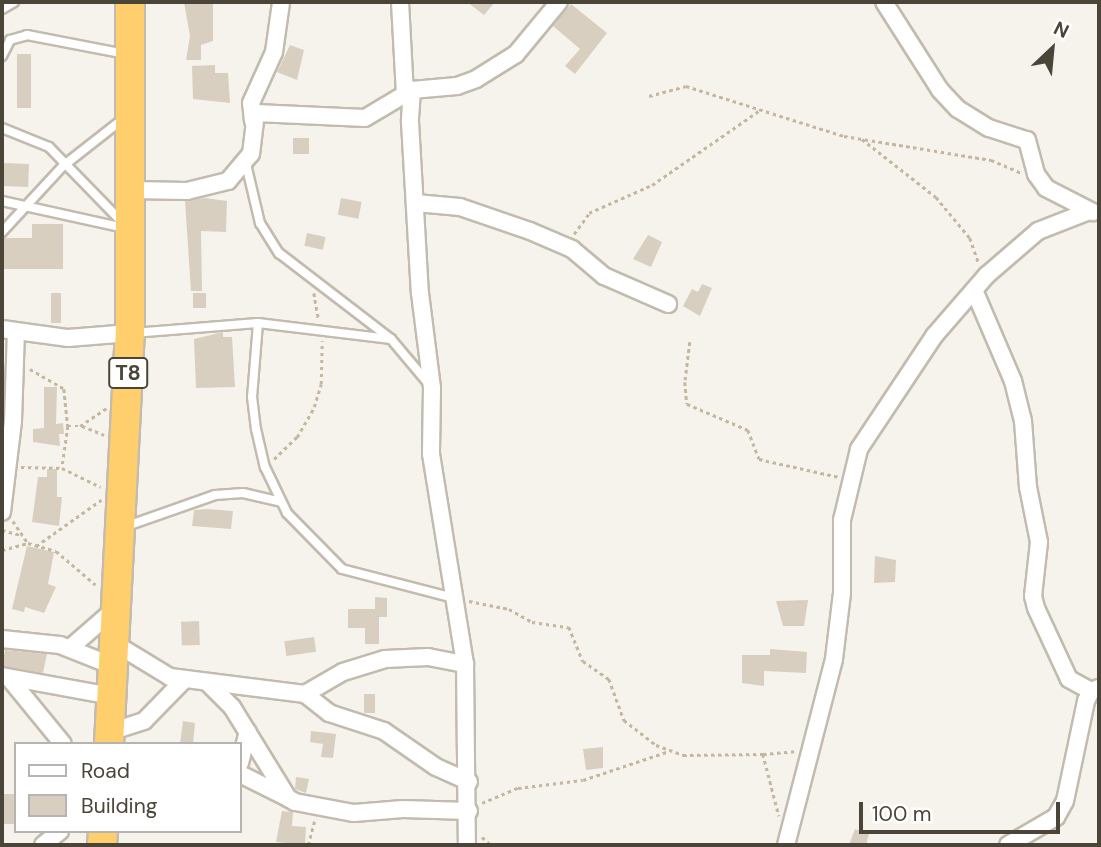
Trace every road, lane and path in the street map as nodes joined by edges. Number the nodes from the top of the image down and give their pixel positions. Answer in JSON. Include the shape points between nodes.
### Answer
{"nodes":[{"id":1,"x":13,"y":2,"type":"edge"},
{"id":2,"x":130,"y":2,"type":"edge"},
{"id":3,"x":400,"y":2,"type":"edge"},
{"id":4,"x":559,"y":2,"type":"edge"},
{"id":5,"x":884,"y":2,"type":"edge"},
{"id":6,"x":281,"y":3,"type":"edge"},
{"id":7,"x":2,"y":9,"type":"edge"},
{"id":8,"x":131,"y":55,"type":"junction"},
{"id":9,"x":2,"y":56,"type":"edge"},
{"id":10,"x":408,"y":92,"type":"junction"},
{"id":11,"x":649,"y":96,"type":"dead end"},
{"id":12,"x":760,"y":110,"type":"junction"},
{"id":13,"x":131,"y":112,"type":"junction"},
{"id":14,"x":253,"y":121,"type":"junction"},
{"id":15,"x":2,"y":128,"type":"edge"},
{"id":16,"x":862,"y":139,"type":"junction"},
{"id":17,"x":246,"y":164,"type":"junction"},
{"id":18,"x":64,"y":166,"type":"junction"},
{"id":19,"x":1040,"y":180,"type":"junction"},
{"id":20,"x":131,"y":190,"type":"junction"},
{"id":21,"x":2,"y":201,"type":"edge"},
{"id":22,"x":416,"y":203,"type":"junction"},
{"id":23,"x":29,"y":205,"type":"junction"},
{"id":24,"x":1094,"y":212,"type":"edge"},
{"id":25,"x":130,"y":229,"type":"junction"},
{"id":26,"x":2,"y":232,"type":"edge"},
{"id":27,"x":567,"y":247,"type":"junction"},
{"id":28,"x":313,"y":282,"type":"junction"},
{"id":29,"x":978,"y":286,"type":"junction"},
{"id":30,"x":668,"y":304,"type":"dead end"},
{"id":31,"x":258,"y":323,"type":"junction"},
{"id":32,"x":321,"y":330,"type":"junction"},
{"id":33,"x":9,"y":331,"type":"edge"},
{"id":34,"x":130,"y":333,"type":"junction"},
{"id":35,"x":391,"y":339,"type":"junction"},
{"id":36,"x":691,"y":342,"type":"dead end"},
{"id":37,"x":16,"y":363,"type":"junction"},
{"id":38,"x":432,"y":388,"type":"junction"},
{"id":39,"x":127,"y":395,"type":"junction"},
{"id":40,"x":68,"y":426,"type":"junction"},
{"id":41,"x":265,"y":467,"type":"junction"},
{"id":42,"x":62,"y":468,"type":"junction"},
{"id":43,"x":8,"y":469,"type":"junction"},
{"id":44,"x":849,"y":480,"type":"junction"},
{"id":45,"x":117,"y":495,"type":"junction"},
{"id":46,"x":279,"y":500,"type":"junction"},
{"id":47,"x":3,"y":509,"type":"edge"},
{"id":48,"x":120,"y":528,"type":"junction"},
{"id":49,"x":2,"y":530,"type":"edge"},
{"id":50,"x":22,"y":535,"type":"junction"},
{"id":51,"x":28,"y":543,"type":"junction"},
{"id":52,"x":36,"y":546,"type":"junction"},
{"id":53,"x":2,"y":550,"type":"edge"},
{"id":54,"x":453,"y":598,"type":"junction"},
{"id":55,"x":116,"y":604,"type":"junction"},
{"id":56,"x":2,"y":639,"type":"edge"},
{"id":57,"x":70,"y":648,"type":"junction"},
{"id":58,"x":114,"y":654,"type":"junction"},
{"id":59,"x":464,"y":664,"type":"junction"},
{"id":60,"x":6,"y":677,"type":"edge"},
{"id":61,"x":184,"y":680,"type":"junction"},
{"id":62,"x":208,"y":683,"type":"junction"},
{"id":63,"x":1095,"y":689,"type":"edge"},
{"id":64,"x":305,"y":694,"type":"junction"},
{"id":65,"x":113,"y":696,"type":"junction"},
{"id":66,"x":248,"y":732,"type":"junction"},
{"id":67,"x":110,"y":738,"type":"edge"},
{"id":68,"x":61,"y":742,"type":"edge"},
{"id":69,"x":669,"y":751,"type":"junction"},
{"id":70,"x":808,"y":752,"type":"junction"},
{"id":71,"x":242,"y":754,"type":"edge"},
{"id":72,"x":763,"y":754,"type":"junction"},
{"id":73,"x":242,"y":775,"type":"edge"},
{"id":74,"x":470,"y":782,"type":"junction"},
{"id":75,"x":288,"y":798,"type":"junction"},
{"id":76,"x":318,"y":809,"type":"junction"},
{"id":77,"x":469,"y":811,"type":"junction"},
{"id":78,"x":58,"y":833,"type":"edge"},
{"id":79,"x":788,"y":837,"type":"edge"},
{"id":80,"x":43,"y":845,"type":"edge"},
{"id":81,"x":308,"y":845,"type":"edge"},
{"id":82,"x":467,"y":845,"type":"edge"},
{"id":83,"x":1008,"y":845,"type":"edge"}],
"edges":[{"from":1,"to":7,"type":"lane"},
{"from":2,"to":8,"type":"highway","number":"T8"},
{"from":3,"to":10,"type":"street"},
{"from":4,"to":10,"type":"street","via":[[501,66],[457,86]]},
{"from":5,"to":19,"type":"street","via":[[940,90],[964,114],[1027,140]]},
{"from":6,"to":14,"type":"street","via":[[274,52],[251,103]]},
{"from":8,"to":9,"type":"lane","via":[[27,35],[10,40]]},
{"from":8,"to":13,"type":"highway","number":"T8"},
{"from":10,"to":14,"type":"street","via":[[365,118],[262,112]]},
{"from":10,"to":22,"type":"street"},
{"from":11,"to":12,"type":"path","via":[[686,86]]},
{"from":12,"to":16,"type":"path"},
{"from":12,"to":27,"type":"path","via":[[652,185],[589,212]]},
{"from":13,"to":18,"type":"lane"},
{"from":13,"to":20,"type":"highway","number":"T8"},
{"from":14,"to":17,"type":"street","via":[[253,149]]},
{"from":15,"to":18,"type":"lane","via":[[42,142]]},
{"from":16,"to":19,"type":"path","via":[[991,160]]},
{"from":16,"to":29,"type":"path","via":[[952,215],[970,238]]},
{"from":17,"to":20,"type":"street","via":[[216,187]]},
{"from":17,"to":28,"type":"lane","via":[[267,238]]},
{"from":18,"to":23,"type":"lane"},
{"from":18,"to":25,"type":"lane"},
{"from":19,"to":24,"type":"street","via":[[1061,198]]},
{"from":20,"to":25,"type":"highway","number":"T8"},
{"from":21,"to":23,"type":"lane"},
{"from":22,"to":27,"type":"street","via":[[460,207]]},
{"from":22,"to":38,"type":"street"},
{"from":23,"to":25,"type":"lane"},
{"from":23,"to":26,"type":"lane"},
{"from":24,"to":29,"type":"street","via":[[1038,231]]},
{"from":25,"to":34,"type":"highway","number":"T8"},
{"from":27,"to":30,"type":"street","via":[[604,276]]},
{"from":28,"to":32,"type":"path"},
{"from":28,"to":35,"type":"lane"},
{"from":29,"to":44,"type":"street","via":[[934,336],[865,436]]},
{"from":29,"to":63,"type":"street","via":[[1023,421],[1028,487],[1039,542],[1033,596],[1069,679]]},
{"from":31,"to":32,"type":"lane"},
{"from":31,"to":34,"type":"lane"},
{"from":31,"to":41,"type":"lane","via":[[252,397]]},
{"from":32,"to":35,"type":"lane"},
{"from":32,"to":41,"type":"path","via":[[323,359],[314,407],[297,437]]},
{"from":33,"to":34,"type":"street","via":[[68,338]]},
{"from":33,"to":37,"type":"street"},
{"from":34,"to":39,"type":"highway","number":"T8"},
{"from":35,"to":38,"type":"lane"},
{"from":36,"to":44,"type":"path","via":[[687,404],[748,430],[760,459]]},
{"from":37,"to":40,"type":"path","via":[[62,385]]},
{"from":37,"to":43,"type":"street"},
{"from":38,"to":54,"type":"street","via":[[432,454],[450,553]]},
{"from":39,"to":40,"type":"path","via":[[80,426]]},
{"from":39,"to":45,"type":"highway","number":"T8"},
{"from":40,"to":42,"type":"path"},
{"from":41,"to":46,"type":"lane"},
{"from":42,"to":43,"type":"path"},
{"from":42,"to":45,"type":"path"},
{"from":43,"to":47,"type":"street"},
{"from":44,"to":70,"type":"street","via":[[842,520],[840,625]]},
{"from":45,"to":48,"type":"highway","number":"T8"},
{"from":45,"to":52,"type":"path"},
{"from":46,"to":48,"type":"lane","via":[[243,493],[215,495]]},
{"from":46,"to":54,"type":"lane","via":[[312,543],[342,569]]},
{"from":47,"to":50,"type":"path"},
{"from":48,"to":55,"type":"highway","number":"T8"},
{"from":49,"to":50,"type":"path"},
{"from":50,"to":51,"type":"path"},
{"from":51,"to":52,"type":"path"},
{"from":51,"to":53,"type":"path"},
{"from":52,"to":55,"type":"path","via":[[56,551]]},
{"from":54,"to":59,"type":"street"},
{"from":54,"to":69,"type":"path","via":[[509,609],[532,622],[569,627],[583,661],[609,679],[624,720]]},
{"from":55,"to":57,"type":"street"},
{"from":55,"to":58,"type":"highway","number":"T8"},
{"from":56,"to":57,"type":"street"},
{"from":57,"to":58,"type":"street"},
{"from":58,"to":61,"type":"street"},
{"from":58,"to":65,"type":"highway","number":"T8"},
{"from":59,"to":64,"type":"street","via":[[428,657],[385,659],[344,671]]},
{"from":59,"to":74,"type":"street"},
{"from":60,"to":65,"type":"street"},
{"from":60,"to":68,"type":"street"},
{"from":61,"to":62,"type":"street"},
{"from":61,"to":67,"type":"street","via":[[144,721]]},
{"from":62,"to":64,"type":"street"},
{"from":62,"to":66,"type":"street"},
{"from":63,"to":83,"type":"street","via":[[1065,801],[1056,817]]},
{"from":64,"to":74,"type":"street","via":[[329,713],[384,731],[436,767]]},
{"from":65,"to":67,"type":"highway","number":"T8"},
{"from":66,"to":71,"type":"street"},
{"from":66,"to":75,"type":"street"},
{"from":69,"to":72,"type":"path","via":[[683,755]]},
{"from":69,"to":77,"type":"path","via":[[583,780],[518,788]]},
{"from":70,"to":72,"type":"path"},
{"from":70,"to":79,"type":"street"},
{"from":72,"to":79,"type":"path","via":[[774,807]]},
{"from":73,"to":75,"type":"street"},
{"from":74,"to":77,"type":"street"},
{"from":75,"to":76,"type":"street"},
{"from":76,"to":77,"type":"street"},
{"from":76,"to":81,"type":"path"},
{"from":77,"to":82,"type":"street"},
{"from":78,"to":80,"type":"street"}]}
